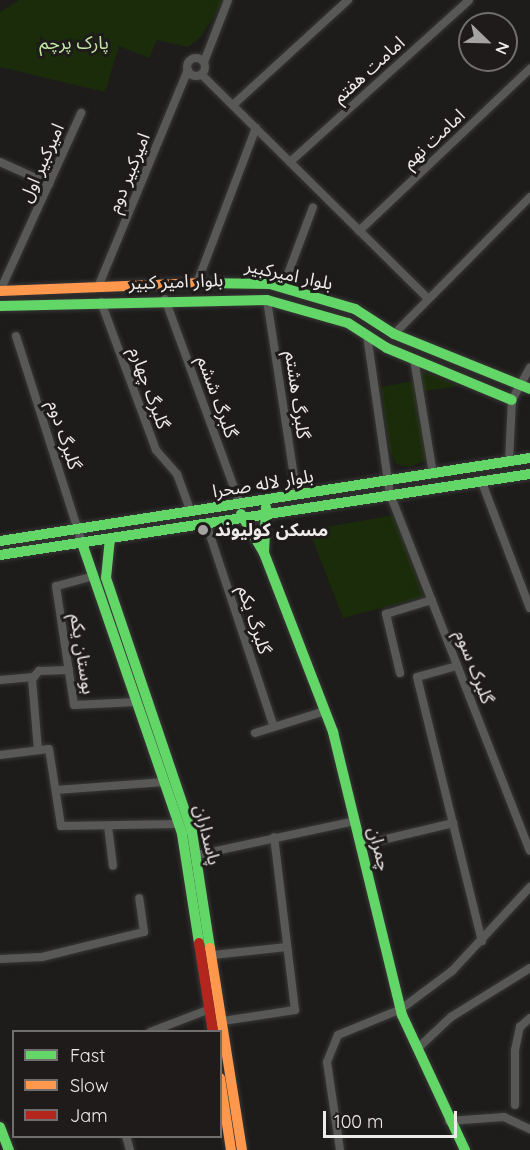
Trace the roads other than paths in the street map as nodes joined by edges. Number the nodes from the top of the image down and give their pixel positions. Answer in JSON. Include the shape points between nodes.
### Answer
{"nodes":[{"id":1,"x":228,"y":0,"type":"edge"},
{"id":2,"x":348,"y":0,"type":"edge"},
{"id":3,"x":469,"y":0,"type":"edge"},
{"id":4,"x":204,"y":62,"type":"junction"},
{"id":5,"x":530,"y":69,"type":"edge"},
{"id":6,"x":188,"y":70,"type":"junction"},
{"id":7,"x":202,"y":75,"type":"junction"},
{"id":8,"x":233,"y":105,"type":"junction"},
{"id":9,"x":81,"y":113,"type":"dead end"},
{"id":10,"x":256,"y":128,"type":"junction"},
{"id":11,"x":0,"y":162,"type":"edge"},
{"id":12,"x":290,"y":162,"type":"junction"},
{"id":13,"x":49,"y":184,"type":"junction"},
{"id":14,"x":530,"y":198,"type":"edge"},
{"id":15,"x":313,"y":207,"type":"dead end"},
{"id":16,"x":359,"y":231,"type":"junction"},
{"id":17,"x":241,"y":281,"type":"junction"},
{"id":18,"x":197,"y":283,"type":"junction"},
{"id":19,"x":98,"y":287,"type":"junction"},
{"id":20,"x":283,"y":287,"type":"junction"},
{"id":21,"x":0,"y":291,"type":"edge"},
{"id":22,"x":241,"y":296,"type":"junction"},
{"id":23,"x":165,"y":299,"type":"junction"},
{"id":24,"x":428,"y":299,"type":"junction"},
{"id":25,"x":267,"y":300,"type":"junction"},
{"id":26,"x":101,"y":302,"type":"junction"},
{"id":27,"x":0,"y":306,"type":"edge"},
{"id":28,"x":394,"y":334,"type":"junction"},
{"id":29,"x":367,"y":335,"type":"junction"},
{"id":30,"x":16,"y":336,"type":"dead end"},
{"id":31,"x":414,"y":359,"type":"junction"},
{"id":32,"x":530,"y":368,"type":"edge"},
{"id":33,"x":516,"y":385,"type":"junction"},
{"id":34,"x":530,"y":389,"type":"edge"},
{"id":35,"x":512,"y":400,"type":"junction"},
{"id":36,"x":530,"y":458,"type":"edge"},
{"id":37,"x":509,"y":461,"type":"junction"},
{"id":38,"x":434,"y":474,"type":"junction"},
{"id":39,"x":530,"y":474,"type":"edge"},
{"id":40,"x":481,"y":480,"type":"junction"},
{"id":41,"x":387,"y":481,"type":"junction"},
{"id":42,"x":390,"y":494,"type":"junction"},
{"id":43,"x":297,"y":495,"type":"junction"},
{"id":44,"x":265,"y":501,"type":"junction"},
{"id":45,"x":240,"y":504,"type":"junction"},
{"id":46,"x":191,"y":512,"type":"junction"},
{"id":47,"x":268,"y":514,"type":"junction"},
{"id":48,"x":242,"y":518,"type":"junction"},
{"id":49,"x":206,"y":523,"type":"junction"},
{"id":50,"x":80,"y":529,"type":"junction"},
{"id":51,"x":110,"y":538,"type":"junction"},
{"id":52,"x":0,"y":541,"type":"edge"},
{"id":53,"x":82,"y":543,"type":"junction"},
{"id":54,"x":264,"y":553,"type":"junction"},
{"id":55,"x":0,"y":555,"type":"edge"},
{"id":56,"x":94,"y":576,"type":"junction"},
{"id":57,"x":432,"y":600,"type":"junction"},
{"id":58,"x":530,"y":608,"type":"edge"},
{"id":59,"x":457,"y":666,"type":"junction"},
{"id":60,"x":69,"y":670,"type":"junction"},
{"id":61,"x":400,"y":673,"type":"dead end"},
{"id":62,"x":34,"y":677,"type":"junction"},
{"id":63,"x":0,"y":680,"type":"edge"},
{"id":64,"x":142,"y":700,"type":"junction"},
{"id":65,"x":325,"y":711,"type":"junction"},
{"id":66,"x":274,"y":727,"type":"junction"},
{"id":67,"x":255,"y":733,"type":"dead end"},
{"id":68,"x":38,"y":750,"type":"junction"},
{"id":69,"x":0,"y":755,"type":"edge"},
{"id":70,"x":165,"y":782,"type":"junction"},
{"id":71,"x":56,"y":790,"type":"junction"},
{"id":72,"x":355,"y":821,"type":"junction"},
{"id":73,"x":453,"y":823,"type":"junction"},
{"id":74,"x":178,"y":824,"type":"junction"},
{"id":75,"x":108,"y":825,"type":"junction"},
{"id":76,"x":274,"y":837,"type":"junction"},
{"id":77,"x":361,"y":845,"type":"junction"},
{"id":78,"x":530,"y":851,"type":"edge"},
{"id":79,"x":197,"y":855,"type":"junction"},
{"id":80,"x":113,"y":866,"type":"dead end"},
{"id":81,"x":530,"y":887,"type":"edge"},
{"id":82,"x":139,"y":898,"type":"dead end"},
{"id":83,"x":482,"y":941,"type":"junction"},
{"id":84,"x":287,"y":947,"type":"junction"},
{"id":85,"x":213,"y":955,"type":"junction"},
{"id":86,"x":0,"y":959,"type":"edge"},
{"id":87,"x":530,"y":968,"type":"edge"},
{"id":88,"x":210,"y":1009,"type":"junction"},
{"id":89,"x":401,"y":1009,"type":"junction"},
{"id":90,"x":530,"y":1018,"type":"edge"},
{"id":91,"x":223,"y":1021,"type":"junction"},
{"id":92,"x":155,"y":1030,"type":"edge"},
{"id":93,"x":213,"y":1030,"type":"edge"},
{"id":94,"x":417,"y":1049,"type":"junction"},
{"id":95,"x":225,"y":1069,"type":"edge"},
{"id":96,"x":222,"y":1091,"type":"edge"},
{"id":97,"x":515,"y":1105,"type":"dead end"},
{"id":98,"x":449,"y":1121,"type":"junction"},
{"id":99,"x":0,"y":1127,"type":"edge"},
{"id":100,"x":530,"y":1130,"type":"edge"},
{"id":101,"x":9,"y":1150,"type":"edge"},
{"id":102,"x":231,"y":1150,"type":"edge"},
{"id":103,"x":242,"y":1150,"type":"edge"},
{"id":104,"x":340,"y":1150,"type":"edge"},
{"id":105,"x":465,"y":1150,"type":"edge"}],
"edges":[{"from":1,"to":4,"type":"street"},
{"from":2,"to":8,"type":"street"},
{"from":3,"to":12,"type":"street","name":"امامت هفتم"},
{"from":4,"to":6,"type":"street","via":[[192,59]]},
{"from":4,"to":7,"type":"street"},
{"from":5,"to":16,"type":"street","name":"امامت نهم"},
{"from":6,"to":7,"type":"street"},
{"from":6,"to":19,"type":"street","name":"امیرکبیر دوم"},
{"from":7,"to":8,"type":"street"},
{"from":8,"to":10,"type":"street"},
{"from":9,"to":13,"type":"street","name":"امیرکبیر اول"},
{"from":10,"to":12,"type":"street"},
{"from":10,"to":18,"type":"street"},
{"from":11,"to":13,"type":"street"},
{"from":12,"to":16,"type":"street"},
{"from":13,"to":21,"type":"street","name":"امیرکبیر اول"},
{"from":14,"to":24,"type":"street"},
{"from":15,"to":20,"type":"street"},
{"from":16,"to":24,"type":"street"},
{"from":17,"to":18,"type":"main road","name":"بلوار امیرکبیر"},
{"from":17,"to":20,"type":"main road","name":"بلوار امیرکبیر"},
{"from":17,"to":22,"type":"main road"},
{"from":18,"to":19,"type":"main road","name":"بلوار امیرکبیر"},
{"from":19,"to":21,"type":"main road","name":"بلوار امیرکبیر"},
{"from":20,"to":28,"type":"main road","name":"بلوار امیرکبیر","via":[[355,309]]},
{"from":22,"to":23,"type":"main road","name":"بلوار امیر کبیر"},
{"from":22,"to":25,"type":"main road","name":"بلوار امیر کبیر"},
{"from":23,"to":26,"type":"main road","name":"بلوار امیر کبیر"},
{"from":23,"to":45,"type":"street","name":"گلبرگ ششم"},
{"from":24,"to":28,"type":"street"},
{"from":25,"to":29,"type":"main road","name":"بلوار امیر کبیر","via":[[327,314]]},
{"from":25,"to":43,"type":"street","name":"گلبرگ هشتم"},
{"from":26,"to":27,"type":"main road","name":"بلوار امیر کبیر"},
{"from":26,"to":46,"type":"street","name":"گلبرگ چهارم","via":[[156,450],[177,474]]},
{"from":28,"to":33,"type":"main road","name":"بلوار امیرکبیر"},
{"from":29,"to":31,"type":"main road","name":"بلوار امیر کبیر"},
{"from":29,"to":41,"type":"street","name":"گلبرک سوم"},
{"from":30,"to":50,"type":"street","name":"گلبرگ دوم"},
{"from":31,"to":35,"type":"main road","name":"بلوار امیر کبیر"},
{"from":31,"to":38,"type":"street"},
{"from":32,"to":33,"type":"street"},
{"from":33,"to":34,"type":"main road","name":"بلوار امیرکبیر"},
{"from":33,"to":35,"type":"street"},
{"from":35,"to":37,"type":"street"},
{"from":36,"to":37,"type":"main road","name":"بلوار لاله صحرا"},
{"from":37,"to":38,"type":"main road","name":"بلوار لاله صحرا"},
{"from":38,"to":41,"type":"main road","name":"بلوار لاله صحرا"},
{"from":39,"to":40,"type":"main road","name":"بلوار لاله صحرا"},
{"from":40,"to":42,"type":"main road","name":"بلوار لاله صحرا"},
{"from":40,"to":58,"type":"street"},
{"from":41,"to":42,"type":"street","name":"گلبرک سوم"},
{"from":41,"to":43,"type":"main road","name":"بلوار لاله صحرا"},
{"from":42,"to":47,"type":"main road","name":"بلوار لاله صحرا"},
{"from":42,"to":57,"type":"street","name":"گلبرک سوم"},
{"from":43,"to":44,"type":"main road","name":"بلوار لاله صحرا"},
{"from":44,"to":45,"type":"main road","name":"بلوار لاله صحرا"},
{"from":44,"to":47,"type":"main road","name":"چمران"},
{"from":45,"to":46,"type":"main road","name":"بلوار لاله صحرا"},
{"from":45,"to":48,"type":"main road","name":"چمران"},
{"from":46,"to":50,"type":"main road","name":"بلوار لاله صحرا"},
{"from":47,"to":48,"type":"main road","name":"بلوار لاله صحرا"},
{"from":47,"to":54,"type":"main road","name":"چمران"},
{"from":48,"to":49,"type":"main road","name":"بلوار لاله صحرا"},
{"from":48,"to":54,"type":"main road","name":"چمران"},
{"from":49,"to":51,"type":"main road","name":"بلوار لاله صحرا"},
{"from":49,"to":66,"type":"street","name":"گلبرگ یکم"},
{"from":50,"to":52,"type":"main road","name":"بلوار لاله صحرا"},
{"from":50,"to":53,"type":"street","name":"گلبرگ دوم"},
{"from":51,"to":53,"type":"main road","name":"بلوار لاله صحرا"},
{"from":51,"to":64,"type":"main road","name":"پاسداران","via":[[106,578]]},
{"from":53,"to":55,"type":"main road","name":"بلوار لاله صحرا"},
{"from":53,"to":56,"type":"main road","name":"پاسداران"},
{"from":54,"to":65,"type":"main road","name":"چمران"},
{"from":56,"to":60,"type":"street","name":"بوستان یکم","via":[[56,586]]},
{"from":56,"to":64,"type":"main road","name":"پاسداران"},
{"from":57,"to":59,"type":"street","name":"گلبرک سوم"},
{"from":57,"to":61,"type":"street","via":[[386,614]]},
{"from":59,"to":73,"type":"street","via":[[417,677]]},
{"from":59,"to":78,"type":"street","name":"گلبرک سوم"},
{"from":60,"to":62,"type":"street","via":[[39,671]]},
{"from":60,"to":64,"type":"street","name":"بوستان یکم","via":[[74,705]]},
{"from":62,"to":63,"type":"street"},
{"from":62,"to":68,"type":"street"},
{"from":64,"to":70,"type":"main road","name":"پاسداران"},
{"from":64,"to":79,"type":"main road","name":"پاسداران"},
{"from":65,"to":66,"type":"street"},
{"from":65,"to":72,"type":"main road","name":"چمران"},
{"from":66,"to":67,"type":"street"},
{"from":68,"to":69,"type":"street"},
{"from":68,"to":71,"type":"street","via":[[49,749]]},
{"from":70,"to":71,"type":"street"},
{"from":70,"to":74,"type":"main road","name":"پاسداران"},
{"from":71,"to":75,"type":"street","via":[[61,826]]},
{"from":72,"to":76,"type":"street"},
{"from":72,"to":77,"type":"main road","name":"چمران"},
{"from":73,"to":77,"type":"street"},
{"from":73,"to":83,"type":"street"},
{"from":74,"to":75,"type":"street"},
{"from":74,"to":88,"type":"main road","name":"پاسداران"},
{"from":75,"to":80,"type":"street"},
{"from":76,"to":79,"type":"street"},
{"from":76,"to":84,"type":"street"},
{"from":77,"to":89,"type":"main road","name":"چمران"},
{"from":79,"to":85,"type":"main road","name":"پاسداران"},
{"from":81,"to":83,"type":"street"},
{"from":82,"to":86,"type":"street","via":[[144,932],[42,957]]},
{"from":83,"to":89,"type":"street"},
{"from":84,"to":85,"type":"street"},
{"from":84,"to":91,"type":"street","via":[[295,1010]]},
{"from":85,"to":91,"type":"main road","name":"پاسداران"},
{"from":87,"to":94,"type":"street","via":[[451,1017]]},
{"from":88,"to":92,"type":"street"},
{"from":88,"to":93,"type":"main road","name":"پاسداران"},
{"from":89,"to":94,"type":"main road","name":"چمران"},
{"from":89,"to":104,"type":"street","via":[[338,1035],[330,1047],[327,1083]]},
{"from":90,"to":97,"type":"street","via":[[520,1027],[515,1050]]},
{"from":91,"to":95,"type":"main road","name":"پاسداران"},
{"from":94,"to":98,"type":"main road","name":"چمران"},
{"from":95,"to":103,"type":"main road","name":"پاسداران"},
{"from":96,"to":102,"type":"main road"},
{"from":98,"to":100,"type":"street","via":[[504,1118]]},
{"from":98,"to":105,"type":"main road","name":"چمران"},
{"from":99,"to":101,"type":"main road"}]}
